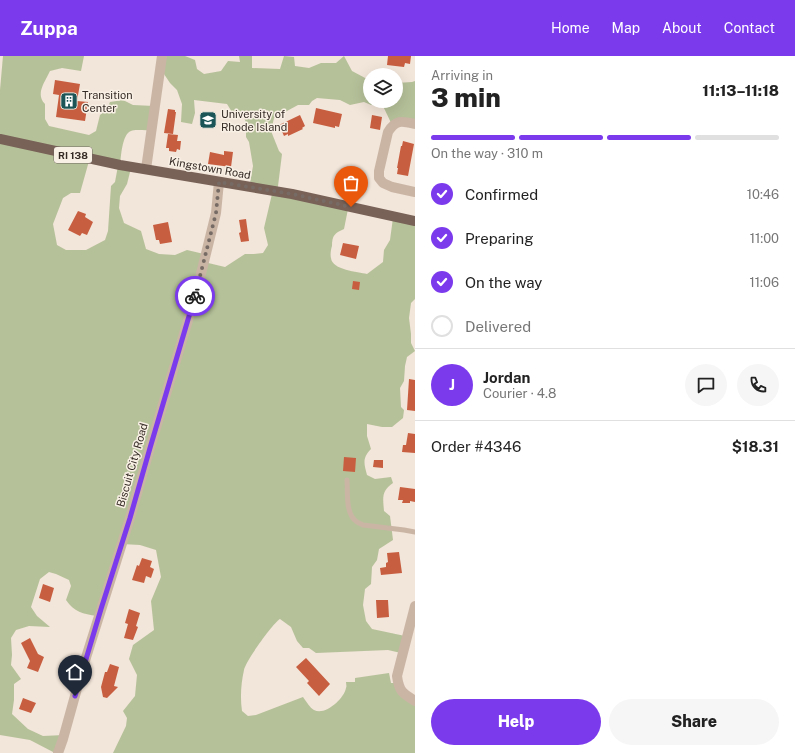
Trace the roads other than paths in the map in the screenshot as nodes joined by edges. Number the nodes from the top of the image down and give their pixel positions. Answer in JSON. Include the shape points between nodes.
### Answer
{"nodes":[{"id":1,"x":162,"y":56,"type":"edge"},
{"id":2,"x":415,"y":124,"type":"edge"},
{"id":3,"x":0,"y":139,"type":"edge"},
{"id":4,"x":146,"y":169,"type":"junction"},
{"id":5,"x":219,"y":182,"type":"junction"},
{"id":6,"x":415,"y":192,"type":"edge"},
{"id":7,"x":415,"y":221,"type":"edge"},
{"id":8,"x":347,"y":480,"type":"dead end"},
{"id":9,"x":415,"y":532,"type":"edge"},
{"id":10,"x":415,"y":606,"type":"edge"},
{"id":11,"x":415,"y":701,"type":"edge"},
{"id":12,"x":58,"y":753,"type":"edge"}],
"edges":[{"from":1,"to":4,"type":"street"},
{"from":2,"to":6,"type":"street","via":[[402,121],[395,122],[391,127],[379,171],[379,178],[383,183]]},
{"from":3,"to":4,"type":"main road","name":"Kingstown Road","number":"RI 138"},
{"from":4,"to":5,"type":"main road","name":"Kingstown Road","number":"RI 138"},
{"from":5,"to":7,"type":"main road","name":"Kingstown Road","number":"RI 138","via":[[292,194]]},
{"from":5,"to":12,"type":"street","name":"Biscuit City Road","via":[[216,213],[195,296]]},
{"from":8,"to":9,"type":"lane","via":[[348,507],[351,516],[357,522]]},
{"from":10,"to":11,"type":"street","via":[[397,676],[399,686],[405,695]]}]}
